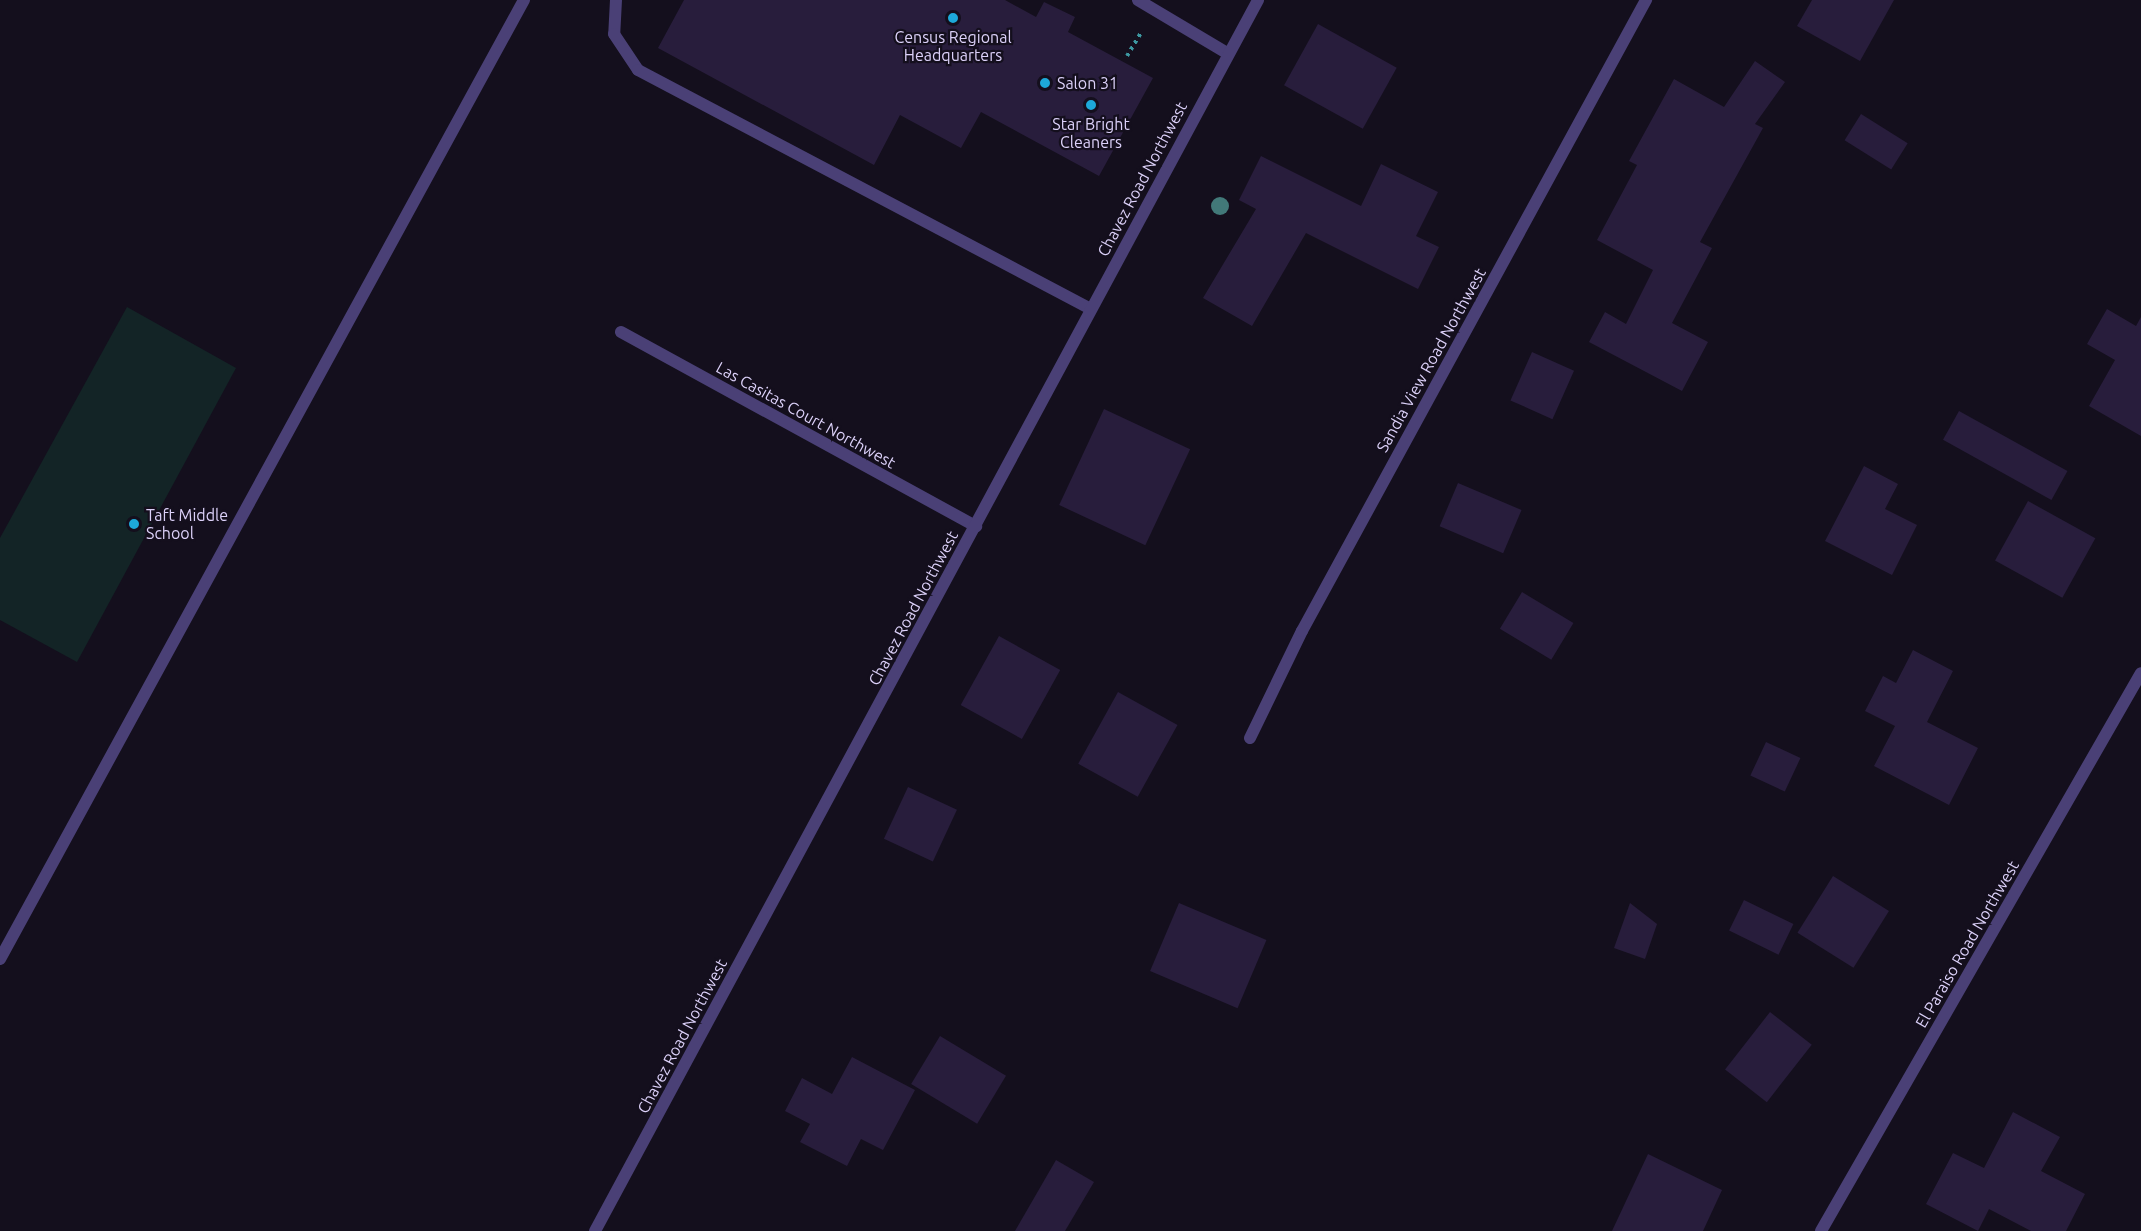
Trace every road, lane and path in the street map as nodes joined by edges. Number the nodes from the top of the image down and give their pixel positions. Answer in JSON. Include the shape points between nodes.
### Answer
{"nodes":[{"id":1,"x":524,"y":0,"type":"edge"},
{"id":2,"x":616,"y":0,"type":"edge"},
{"id":3,"x":1138,"y":0,"type":"edge"},
{"id":4,"x":1258,"y":0,"type":"edge"},
{"id":5,"x":1646,"y":0,"type":"edge"},
{"id":6,"x":1227,"y":53,"type":"junction"},
{"id":7,"x":1091,"y":309,"type":"junction"},
{"id":8,"x":621,"y":332,"type":"dead end"},
{"id":9,"x":976,"y":526,"type":"junction"},
{"id":10,"x":2141,"y":673,"type":"edge"},
{"id":11,"x":1250,"y":738,"type":"dead end"},
{"id":12,"x":0,"y":958,"type":"edge"},
{"id":13,"x":595,"y":1231,"type":"edge"},
{"id":14,"x":1821,"y":1231,"type":"edge"}],
"edges":[{"from":1,"to":12,"type":"street"},
{"from":2,"to":7,"type":"street","via":[[614,34],[638,70]]},
{"from":3,"to":6,"type":"street"},
{"from":4,"to":6,"type":"street","name":"Chavez Road Northwest"},
{"from":5,"to":11,"type":"street","name":"Sandia View Road Northwest","via":[[1302,631]]},
{"from":6,"to":7,"type":"street","name":"Chavez Road Northwest"},
{"from":7,"to":9,"type":"street","name":"Chavez Road Northwest"},
{"from":8,"to":9,"type":"street","name":"Las Casitas Court Northwest"},
{"from":9,"to":13,"type":"street","name":"Chavez Road Northwest"},
{"from":10,"to":14,"type":"street","name":"El Paraiso Road Northwest"}]}
